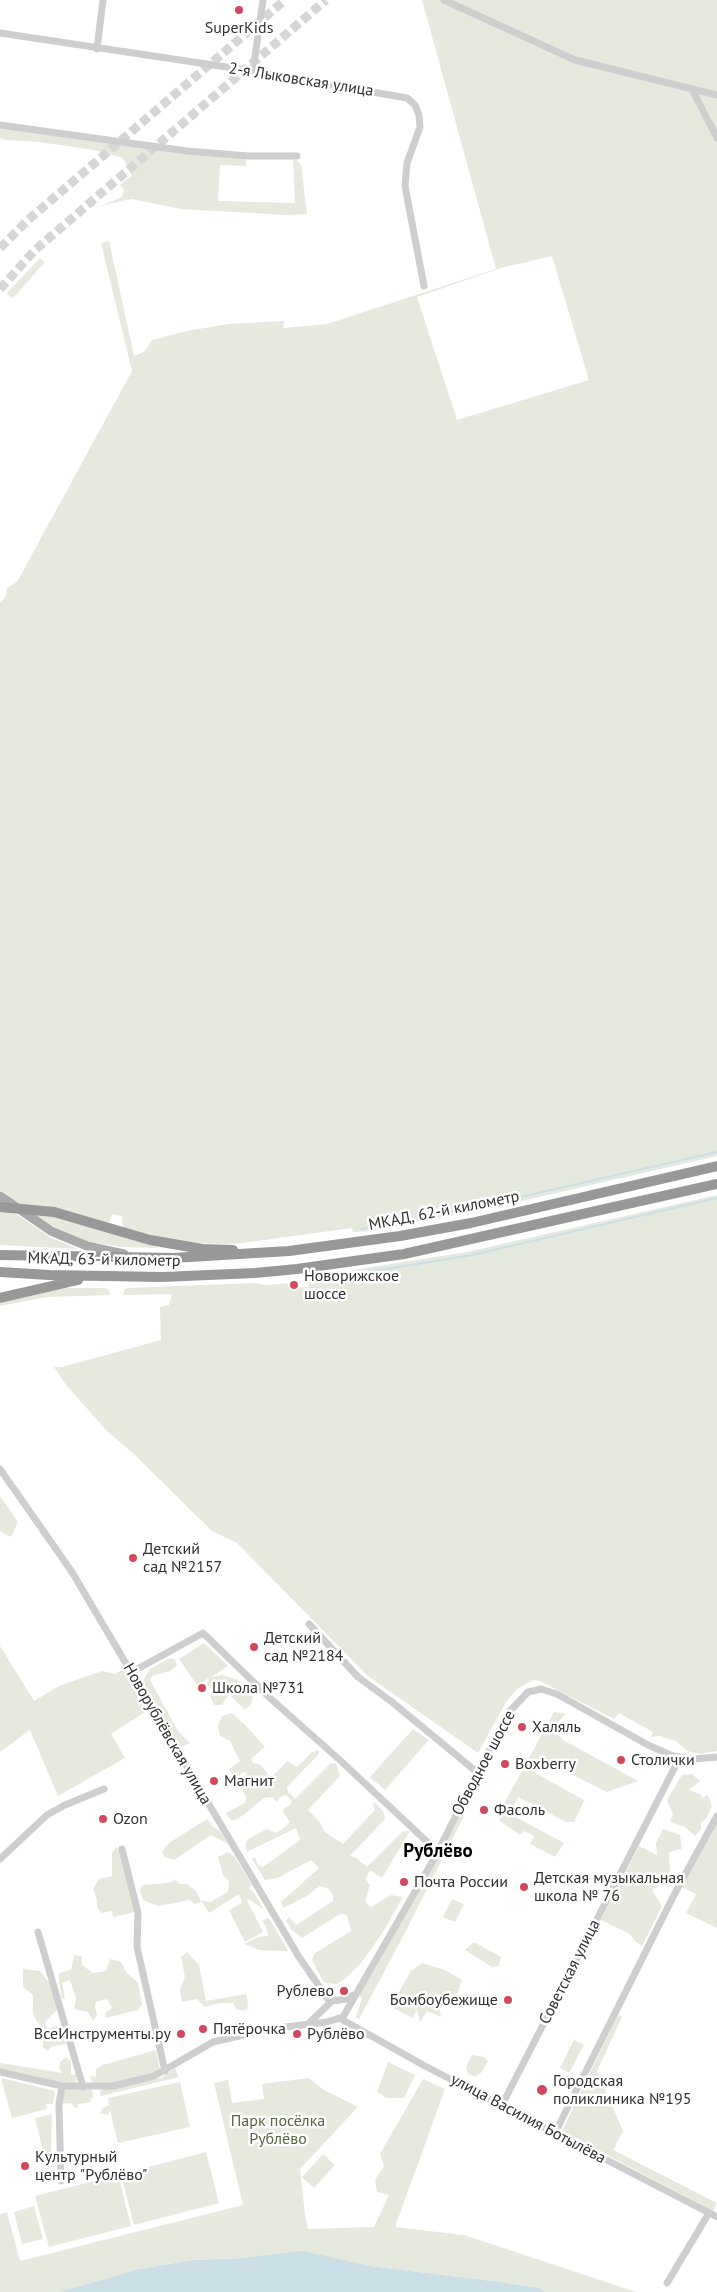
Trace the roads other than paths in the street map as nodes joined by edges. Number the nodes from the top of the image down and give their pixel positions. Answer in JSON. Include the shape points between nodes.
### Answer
{"nodes":[{"id":1,"x":103,"y":0,"type":"edge"},
{"id":2,"x":263,"y":0,"type":"edge"},
{"id":3,"x":444,"y":0,"type":"edge"},
{"id":4,"x":0,"y":33,"type":"edge"},
{"id":5,"x":97,"y":49,"type":"junction"},
{"id":6,"x":253,"y":71,"type":"junction"},
{"id":7,"x":692,"y":89,"type":"junction"},
{"id":8,"x":717,"y":95,"type":"edge"},
{"id":9,"x":0,"y":125,"type":"edge"},
{"id":10,"x":717,"y":138,"type":"edge"},
{"id":11,"x":297,"y":156,"type":"dead end"},
{"id":12,"x":424,"y":286,"type":"dead end"},
{"id":13,"x":717,"y":1166,"type":"edge"},
{"id":14,"x":717,"y":1184,"type":"edge"},
{"id":15,"x":0,"y":1196,"type":"edge"},
{"id":16,"x":0,"y":1207,"type":"edge"},
{"id":17,"x":289,"y":1251,"type":"junction"},
{"id":18,"x":0,"y":1254,"type":"edge"},
{"id":19,"x":173,"y":1258,"type":"joint"},
{"id":20,"x":146,"y":1259,"type":"junction"},
{"id":21,"x":0,"y":1272,"type":"edge"},
{"id":22,"x":102,"y":1276,"type":"junction"},
{"id":23,"x":207,"y":1276,"type":"joint"},
{"id":24,"x":0,"y":1298,"type":"edge"},
{"id":25,"x":0,"y":1469,"type":"edge"},
{"id":26,"x":309,"y":1624,"type":"dead end"},
{"id":27,"x":130,"y":1673,"type":"junction"},
{"id":28,"x":717,"y":1757,"type":"edge"},
{"id":29,"x":680,"y":1758,"type":"junction"},
{"id":30,"x":478,"y":1773,"type":"junction"},
{"id":31,"x":104,"y":1790,"type":"dead end"},
{"id":32,"x":717,"y":1816,"type":"edge"},
{"id":33,"x":122,"y":1849,"type":"dead end"},
{"id":34,"x":438,"y":1852,"type":"junction"},
{"id":35,"x":0,"y":1858,"type":"edge"},
{"id":36,"x":38,"y":1932,"type":"dead end"},
{"id":37,"x":358,"y":1992,"type":"junction"},
{"id":38,"x":338,"y":2000,"type":"junction"},
{"id":39,"x":329,"y":2004,"type":"junction"},
{"id":40,"x":346,"y":2012,"type":"junction"},
{"id":41,"x":338,"y":2019,"type":"junction"},
{"id":42,"x":305,"y":2024,"type":"junction"},
{"id":43,"x":165,"y":2070,"type":"junction"},
{"id":44,"x":0,"y":2072,"type":"edge"},
{"id":45,"x":62,"y":2086,"type":"junction"},
{"id":46,"x":83,"y":2087,"type":"junction"},
{"id":47,"x":502,"y":2105,"type":"junction"},
{"id":48,"x":555,"y":2133,"type":"junction"},
{"id":49,"x":61,"y":2181,"type":"dead end"},
{"id":50,"x":709,"y":2213,"type":"junction"},
{"id":51,"x":717,"y":2217,"type":"edge"},
{"id":52,"x":667,"y":2283,"type":"dead end"}],
"edges":[{"from":1,"to":5,"type":"street"},
{"from":2,"to":6,"type":"street"},
{"from":3,"to":7,"type":"street","via":[[575,60]]},
{"from":4,"to":5,"type":"street","name":"2-я Лыковская улица"},
{"from":5,"to":6,"type":"street","name":"2-я Лыковская улица"},
{"from":6,"to":12,"type":"street","name":"2-я Лыковская улица","via":[[407,98],[416,106],[420,127],[407,163],[405,186]]},
{"from":7,"to":8,"type":"street"},
{"from":7,"to":10,"type":"street"},
{"from":9,"to":11,"type":"street","via":[[187,151]]},
{"from":13,"to":17,"type":"highway","name":"МКАД, 62-й километр","via":[[471,1223]]},
{"from":14,"to":23,"type":"highway","name":"МКАД, 62-й километр","via":[[404,1254],[297,1269]]},
{"from":15,"to":20,"type":"main road","via":[[42,1226],[66,1238],[86,1246]]},
{"from":16,"to":17,"type":"highway","bridge":true,"via":[[54,1212],[178,1246]]},
{"from":17,"to":19,"type":"highway","name":"МКАД, 62-й километр"},
{"from":18,"to":20,"type":"highway","name":"МКАД, 63-й километр"},
{"from":19,"to":20,"type":"highway","name":"МКАД, 63-й километр"},
{"from":21,"to":22,"type":"highway","name":"МКАД, 63-й километр"},
{"from":22,"to":23,"type":"highway","name":"МКАД, 63-й километр"},
{"from":22,"to":24,"type":"highway"},
{"from":25,"to":27,"type":"street","name":"Новорублёвская улица","via":[[72,1572]]},
{"from":26,"to":30,"type":"street","via":[[358,1677]]},
{"from":27,"to":34,"type":"street","via":[[203,1633]]},
{"from":27,"to":39,"type":"street","name":"Новорублёвская улица"},
{"from":28,"to":29,"type":"street","name":"Обводное шоссе"},
{"from":29,"to":30,"type":"street","name":"Обводное шоссе","via":[[656,1749],[557,1694],[541,1689],[528,1692],[508,1713]]},
{"from":29,"to":47,"type":"street","name":"Советская улица"},
{"from":30,"to":34,"type":"street","name":"Обводное шоссе"},
{"from":31,"to":35,"type":"street","via":[[47,1815]]},
{"from":32,"to":48,"type":"street"},
{"from":33,"to":43,"type":"street","via":[[138,1913],[137,1947]]},
{"from":34,"to":37,"type":"street","name":"Обводное шоссе"},
{"from":36,"to":46,"type":"street"},
{"from":37,"to":38,"type":"street"},
{"from":37,"to":40,"type":"street","name":"Обводное шоссе"},
{"from":38,"to":39,"type":"street"},
{"from":38,"to":40,"type":"street","via":[[345,2004]]},
{"from":39,"to":41,"type":"street","via":[[328,2016]]},
{"from":39,"to":42,"type":"street","via":[[317,2018]]},
{"from":40,"to":41,"type":"street"},
{"from":41,"to":42,"type":"street"},
{"from":41,"to":47,"type":"street","name":"улица Василия Ботылёва"},
{"from":42,"to":43,"type":"street","via":[[213,2042]]},
{"from":43,"to":46,"type":"street","via":[[113,2086]]},
{"from":44,"to":45,"type":"street"},
{"from":45,"to":46,"type":"street"},
{"from":45,"to":49,"type":"street","via":[[59,2104]]},
{"from":47,"to":48,"type":"street","name":"улица Василия Ботылёва"},
{"from":48,"to":50,"type":"street","name":"улица Василия Ботылёва"},
{"from":50,"to":51,"type":"street","name":"улица Василия Ботылёва"},
{"from":50,"to":52,"type":"street"}]}
